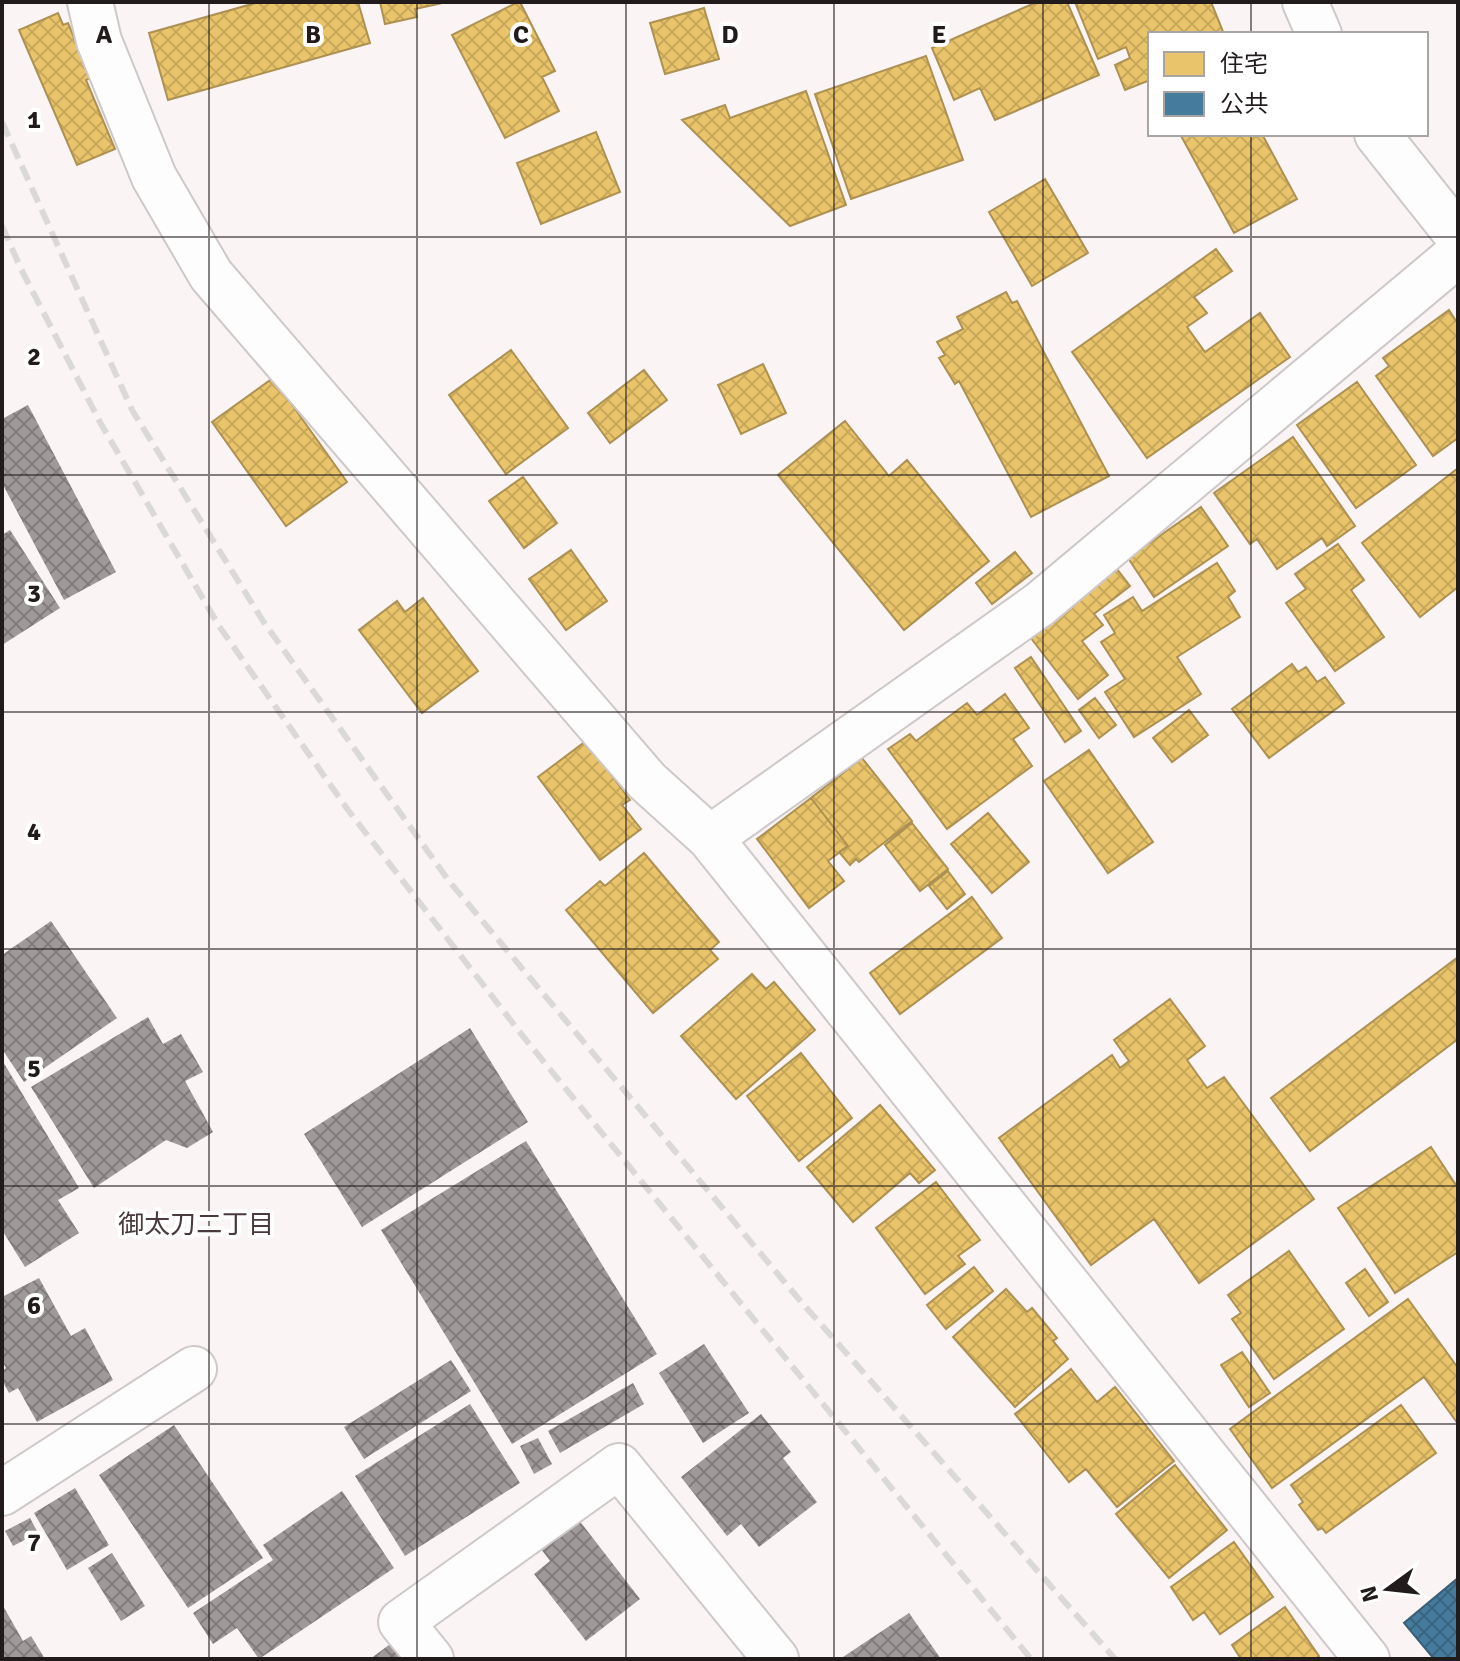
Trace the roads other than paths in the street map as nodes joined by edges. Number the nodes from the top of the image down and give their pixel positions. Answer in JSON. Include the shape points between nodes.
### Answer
{"nodes":[{"id":1,"x":1305,"y":2,"type":"edge"},
{"id":2,"x":99,"y":4,"type":"edge"},
{"id":3,"x":1318,"y":32,"type":"edge"},
{"id":4,"x":1379,"y":136,"type":"edge"},
{"id":5,"x":1458,"y":236,"type":"edge"},
{"id":6,"x":1458,"y":254,"type":"edge"},
{"id":7,"x":710,"y":838,"type":"junction"},
{"id":8,"x":194,"y":1369,"type":"dead end"},
{"id":9,"x":2,"y":1493,"type":"edge"},
{"id":10,"x":431,"y":1659,"type":"edge"},
{"id":11,"x":776,"y":1659,"type":"edge"},
{"id":12,"x":1367,"y":1659,"type":"edge"}],
"edges":[{"from":1,"to":3,"type":"street"},
{"from":2,"to":7,"type":"street","via":[[99,41],[154,177],[211,275],[647,781]]},
{"from":4,"to":5,"type":"street"},
{"from":6,"to":7,"type":"street","via":[[1040,604]]},
{"from":7,"to":12,"type":"street"},
{"from":8,"to":9,"type":"street"},
{"from":10,"to":11,"type":"street","via":[[401,1622],[619,1466]]}]}
